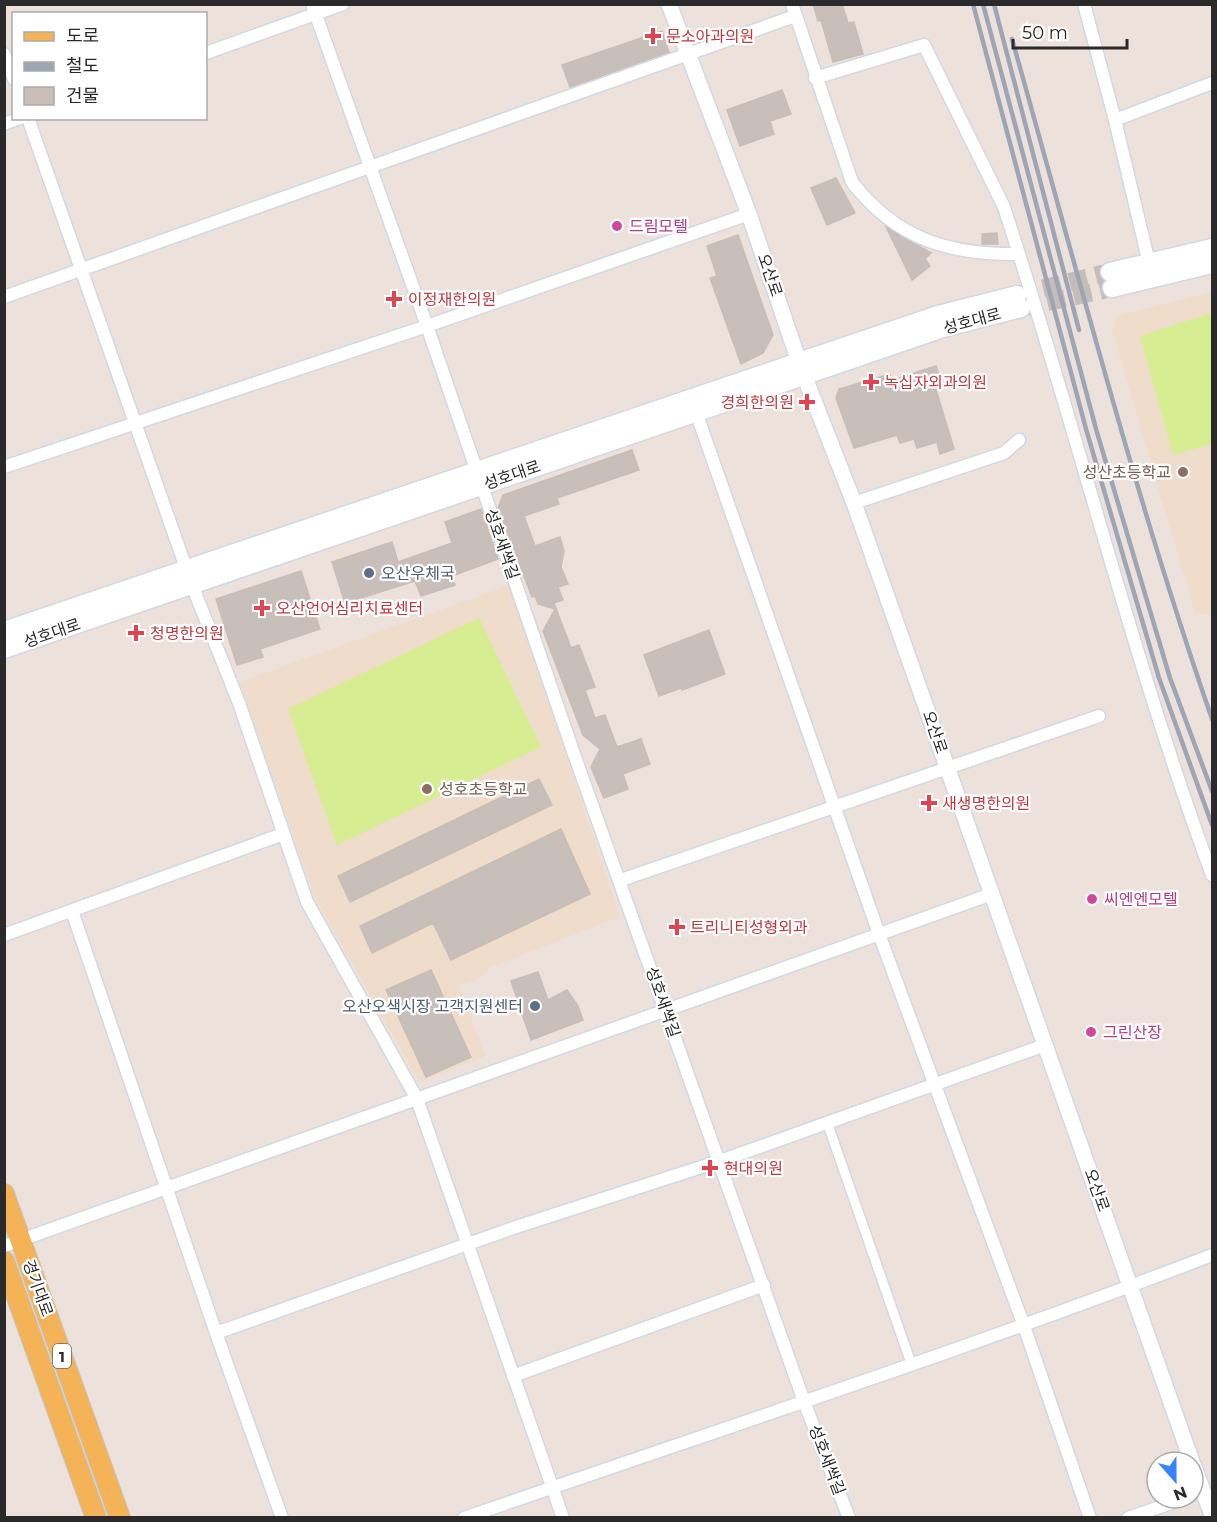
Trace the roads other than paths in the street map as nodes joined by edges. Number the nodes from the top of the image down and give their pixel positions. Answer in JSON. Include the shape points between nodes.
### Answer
{"nodes":[{"id":1,"x":343,"y":4,"type":"edge"},
{"id":2,"x":669,"y":4,"type":"edge"},
{"id":3,"x":1084,"y":4,"type":"edge"},
{"id":4,"x":314,"y":9,"type":"edge"},
{"id":5,"x":794,"y":10,"type":"edge"},
{"id":6,"x":207,"y":53,"type":"edge"},
{"id":7,"x":4,"y":54,"type":"edge"},
{"id":8,"x":687,"y":55,"type":"junction"},
{"id":9,"x":12,"y":74,"type":"edge"},
{"id":10,"x":815,"y":78,"type":"junction"},
{"id":11,"x":1212,"y":83,"type":"edge"},
{"id":12,"x":29,"y":120,"type":"edge"},
{"id":13,"x":1115,"y":120,"type":"junction"},
{"id":14,"x":370,"y":167,"type":"junction"},
{"id":15,"x":749,"y":214,"type":"junction"},
{"id":16,"x":1212,"y":248,"type":"edge"},
{"id":17,"x":1019,"y":254,"type":"junction"},
{"id":18,"x":1149,"y":263,"type":"junction"},
{"id":19,"x":1212,"y":264,"type":"edge"},
{"id":20,"x":81,"y":268,"type":"junction"},
{"id":21,"x":4,"y":297,"type":"edge"},
{"id":22,"x":1019,"y":301,"type":"tunnel mouth"},
{"id":23,"x":428,"y":326,"type":"junction"},
{"id":24,"x":802,"y":368,"type":"junction"},
{"id":25,"x":696,"y":412,"type":"junction"},
{"id":26,"x":134,"y":423,"type":"junction"},
{"id":27,"x":1019,"y":440,"type":"dead end"},
{"id":28,"x":4,"y":467,"type":"edge"},
{"id":29,"x":479,"y":478,"type":"junction"},
{"id":30,"x":854,"y":502,"type":"junction"},
{"id":31,"x":190,"y":577,"type":"junction"},
{"id":32,"x":4,"y":631,"type":"edge"},
{"id":33,"x":4,"y":649,"type":"edge"},
{"id":34,"x":1099,"y":716,"type":"dead end"},
{"id":35,"x":948,"y":768,"type":"junction"},
{"id":36,"x":834,"y":808,"type":"junction"},
{"id":37,"x":283,"y":834,"type":"junction"},
{"id":38,"x":1212,"y":875,"type":"edge"},
{"id":39,"x":621,"y":880,"type":"junction"},
{"id":40,"x":992,"y":894,"type":"junction"},
{"id":41,"x":72,"y":911,"type":"junction"},
{"id":42,"x":879,"y":934,"type":"junction"},
{"id":43,"x":4,"y":935,"type":"edge"},
{"id":44,"x":666,"y":1010,"type":"junction"},
{"id":45,"x":1045,"y":1044,"type":"junction"},
{"id":46,"x":934,"y":1084,"type":"junction"},
{"id":47,"x":417,"y":1099,"type":"junction"},
{"id":48,"x":827,"y":1122,"type":"junction"},
{"id":49,"x":720,"y":1161,"type":"junction"},
{"id":50,"x":166,"y":1188,"type":"junction"},
{"id":51,"x":4,"y":1194,"type":"edge"},
{"id":52,"x":13,"y":1243,"type":"edge"},
{"id":53,"x":468,"y":1244,"type":"junction"},
{"id":54,"x":1212,"y":1255,"type":"edge"},
{"id":55,"x":4,"y":1260,"type":"edge"},
{"id":56,"x":764,"y":1285,"type":"junction"},
{"id":57,"x":1132,"y":1286,"type":"junction"},
{"id":58,"x":1024,"y":1326,"type":"junction"},
{"id":59,"x":216,"y":1333,"type":"junction"},
{"id":60,"x":912,"y":1366,"type":"junction"},
{"id":61,"x":513,"y":1376,"type":"junction"},
{"id":62,"x":805,"y":1404,"type":"junction"},
{"id":63,"x":1189,"y":1450,"type":"edge"},
{"id":64,"x":552,"y":1487,"type":"junction"},
{"id":65,"x":1205,"y":1497,"type":"edge"},
{"id":66,"x":1151,"y":1510,"type":"edge"},
{"id":67,"x":1212,"y":1515,"type":"edge"},
{"id":68,"x":96,"y":1518,"type":"edge"},
{"id":69,"x":120,"y":1518,"type":"edge"},
{"id":70,"x":282,"y":1518,"type":"edge"},
{"id":71,"x":464,"y":1518,"type":"edge"},
{"id":72,"x":563,"y":1518,"type":"edge"},
{"id":73,"x":849,"y":1518,"type":"edge"},
{"id":74,"x":1090,"y":1518,"type":"edge"},
{"id":75,"x":1128,"y":1518,"type":"edge"}],
"edges":[{"from":1,"to":4,"type":"street"},
{"from":2,"to":8,"type":"street","name":"오산로"},
{"from":3,"to":13,"type":"street"},
{"from":4,"to":6,"type":"street"},
{"from":4,"to":14,"type":"street","name":"성호새싹길"},
{"from":5,"to":8,"type":"street"},
{"from":5,"to":10,"type":"street"},
{"from":7,"to":9,"type":"street"},
{"from":8,"to":14,"type":"street"},
{"from":8,"to":15,"type":"street","name":"오산로"},
{"from":10,"to":17,"type":"street","via":[[852,182],[884,218],[938,246],[982,255]]},
{"from":10,"to":17,"type":"street","via":[[924,45],[1004,207]]},
{"from":11,"to":13,"type":"street"},
{"from":12,"to":20,"type":"street"},
{"from":13,"to":18,"type":"street"},
{"from":14,"to":20,"type":"street"},
{"from":14,"to":23,"type":"street","name":"성호새싹길"},
{"from":15,"to":23,"type":"street"},
{"from":15,"to":24,"type":"street","name":"오산로"},
{"from":16,"to":18,"type":"main road"},
{"from":17,"to":38,"type":"street","via":[[1153,700]]},
{"from":18,"to":19,"type":"main road","via":[[1111,280]]},
{"from":20,"to":21,"type":"street"},
{"from":20,"to":26,"type":"street"},
{"from":22,"to":24,"type":"main road","name":"성호대로","via":[[943,328]]},
{"from":23,"to":26,"type":"street"},
{"from":23,"to":29,"type":"street","name":"성호새싹길"},
{"from":24,"to":25,"type":"main road","name":"성호대로"},
{"from":24,"to":29,"type":"main road","name":"성호대로"},
{"from":24,"to":30,"type":"street","name":"오산로"},
{"from":25,"to":29,"type":"main road","name":"성호대로"},
{"from":25,"to":36,"type":"street"},
{"from":26,"to":28,"type":"street"},
{"from":26,"to":31,"type":"street"},
{"from":27,"to":30,"type":"street","via":[[1004,453]]},
{"from":29,"to":31,"type":"main road","name":"성호대로"},
{"from":29,"to":39,"type":"street","name":"성호새싹길"},
{"from":30,"to":35,"type":"street","name":"오산로"},
{"from":31,"to":32,"type":"main road","name":"성호대로"},
{"from":31,"to":33,"type":"main road","name":"성호대로"},
{"from":31,"to":37,"type":"street"},
{"from":34,"to":35,"type":"street"},
{"from":35,"to":36,"type":"street"},
{"from":35,"to":40,"type":"street","name":"오산로"},
{"from":36,"to":39,"type":"street"},
{"from":36,"to":42,"type":"street"},
{"from":37,"to":41,"type":"street"},
{"from":37,"to":47,"type":"street","via":[[307,902]]},
{"from":39,"to":44,"type":"street","name":"성호새싹길"},
{"from":40,"to":42,"type":"street"},
{"from":40,"to":45,"type":"street","name":"오산로"},
{"from":41,"to":43,"type":"street"},
{"from":41,"to":50,"type":"street"},
{"from":42,"to":44,"type":"street"},
{"from":42,"to":46,"type":"street"},
{"from":44,"to":47,"type":"street"},
{"from":44,"to":49,"type":"street","name":"성호새싹길"},
{"from":45,"to":46,"type":"street"},
{"from":45,"to":57,"type":"street","name":"오산로"},
{"from":46,"to":48,"type":"street"},
{"from":46,"to":58,"type":"street"},
{"from":47,"to":50,"type":"street"},
{"from":47,"to":53,"type":"street"},
{"from":48,"to":49,"type":"street"},
{"from":48,"to":60,"type":"street"},
{"from":49,"to":53,"type":"street"},
{"from":49,"to":56,"type":"street","name":"성호새싹길"},
{"from":50,"to":52,"type":"street"},
{"from":50,"to":59,"type":"street"},
{"from":51,"to":52,"type":"main road","name":"경기대로","number":"1"},
{"from":52,"to":69,"type":"main road","name":"경기대로","number":"1"},
{"from":53,"to":59,"type":"street"},
{"from":53,"to":61,"type":"street"},
{"from":54,"to":57,"type":"street"},
{"from":55,"to":68,"type":"main road","name":"경기대로","number":"1"},
{"from":56,"to":61,"type":"street"},
{"from":56,"to":62,"type":"street","name":"성호새싹길"},
{"from":57,"to":58,"type":"street"},
{"from":57,"to":63,"type":"street","name":"오산로"},
{"from":58,"to":60,"type":"street"},
{"from":58,"to":74,"type":"street"},
{"from":59,"to":70,"type":"street"},
{"from":60,"to":62,"type":"street"},
{"from":61,"to":64,"type":"street"},
{"from":62,"to":64,"type":"street"},
{"from":62,"to":73,"type":"street","name":"성호새싹길"},
{"from":64,"to":71,"type":"street"},
{"from":64,"to":72,"type":"street"},
{"from":65,"to":67,"type":"street","name":"오산로"},
{"from":66,"to":75,"type":"street"}]}
